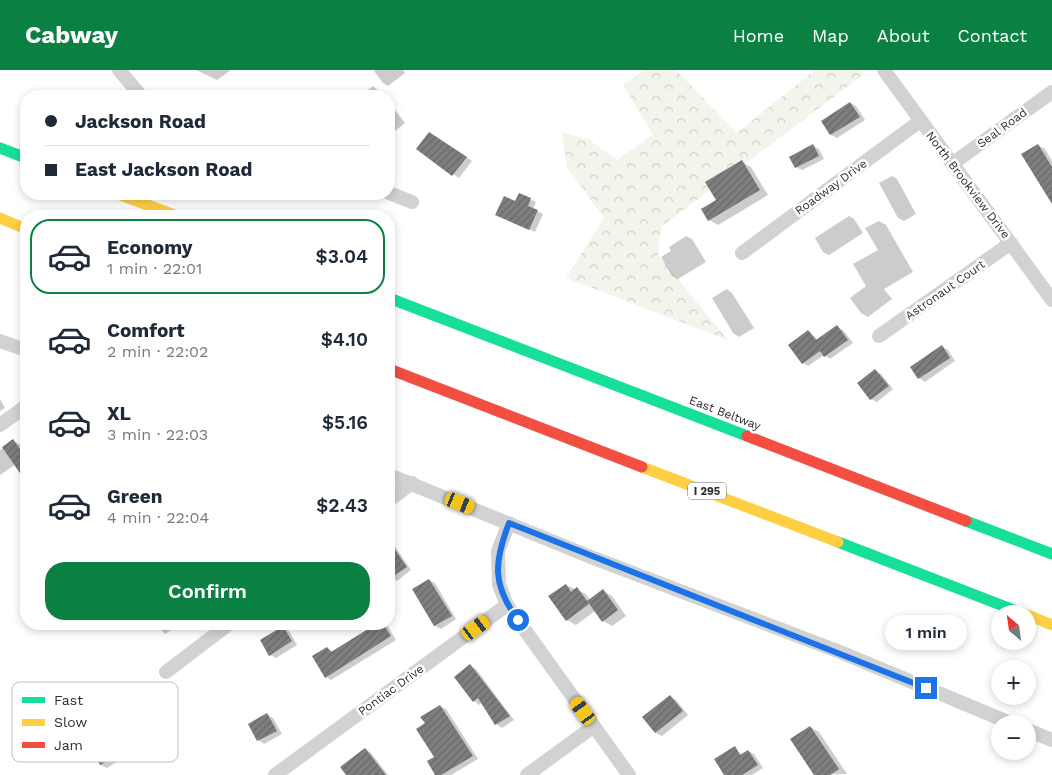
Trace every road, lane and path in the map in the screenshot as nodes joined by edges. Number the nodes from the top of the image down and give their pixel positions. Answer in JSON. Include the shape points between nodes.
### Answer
{"nodes":[{"id":1,"x":119,"y":70,"type":"edge"},
{"id":2,"x":884,"y":70,"type":"edge"},
{"id":3,"x":136,"y":90,"type":"edge"},
{"id":4,"x":1052,"y":92,"type":"edge"},
{"id":5,"x":920,"y":121,"type":"junction"},
{"id":6,"x":0,"y":148,"type":"edge"},
{"id":7,"x":20,"y":156,"type":"edge"},
{"id":8,"x":952,"y":164,"type":"junction"},
{"id":9,"x":395,"y":195,"type":"edge"},
{"id":10,"x":134,"y":200,"type":"edge"},
{"id":11,"x":412,"y":202,"type":"dead end"},
{"id":12,"x":161,"y":210,"type":"edge"},
{"id":13,"x":0,"y":218,"type":"edge"},
{"id":14,"x":20,"y":226,"type":"edge"},
{"id":15,"x":1011,"y":243,"type":"junction"},
{"id":16,"x":742,"y":253,"type":"dead end"},
{"id":17,"x":395,"y":300,"type":"edge"},
{"id":18,"x":1052,"y":300,"type":"edge"},
{"id":19,"x":879,"y":336,"type":"dead end"},
{"id":20,"x":0,"y":341,"type":"edge"},
{"id":21,"x":20,"y":348,"type":"edge"},
{"id":22,"x":395,"y":371,"type":"edge"},
{"id":23,"x":20,"y":410,"type":"edge"},
{"id":24,"x":0,"y":425,"type":"edge"},
{"id":25,"x":395,"y":477,"type":"edge"},
{"id":26,"x":412,"y":483,"type":"junction"},
{"id":27,"x":395,"y":496,"type":"edge"},
{"id":28,"x":509,"y":523,"type":"junction"},
{"id":29,"x":1052,"y":554,"type":"edge"},
{"id":30,"x":507,"y":605,"type":"junction"},
{"id":31,"x":1003,"y":605,"type":"edge"},
{"id":32,"x":1036,"y":618,"type":"edge"},
{"id":33,"x":1052,"y":624,"type":"edge"},
{"id":34,"x":221,"y":630,"type":"edge"},
{"id":35,"x":166,"y":672,"type":"dead end"},
{"id":36,"x":991,"y":715,"type":"edge"},
{"id":37,"x":594,"y":726,"type":"junction"},
{"id":38,"x":1036,"y":733,"type":"edge"},
{"id":39,"x":1052,"y":740,"type":"edge"},
{"id":40,"x":274,"y":775,"type":"edge"},
{"id":41,"x":527,"y":775,"type":"edge"},
{"id":42,"x":629,"y":775,"type":"edge"}],
"edges":[{"from":1,"to":3,"type":"street"},
{"from":2,"to":5,"type":"street","name":"North Brookview Drive"},
{"from":4,"to":8,"type":"street","name":"Seal Road"},
{"from":5,"to":8,"type":"street","name":"North Brookview Drive"},
{"from":5,"to":16,"type":"street","name":"Roadway Drive"},
{"from":6,"to":7,"type":"highway"},
{"from":8,"to":15,"type":"street","name":"North Brookview Drive"},
{"from":9,"to":11,"type":"street"},
{"from":10,"to":12,"type":"highway"},
{"from":13,"to":14,"type":"highway"},
{"from":15,"to":18,"type":"street","name":"North Brookview Drive"},
{"from":15,"to":19,"type":"street","name":"Astronaut Court"},
{"from":17,"to":29,"type":"highway","name":"East Beltway"},
{"from":20,"to":21,"type":"street"},
{"from":22,"to":31,"type":"highway","number":"I 295"},
{"from":23,"to":24,"type":"street"},
{"from":25,"to":26,"type":"street"},
{"from":26,"to":27,"type":"street"},
{"from":26,"to":28,"type":"street"},
{"from":28,"to":30,"type":"street","via":[[498,551],[498,585]]},
{"from":28,"to":36,"type":"street","via":[[840,652]]},
{"from":30,"to":37,"type":"street"},
{"from":30,"to":40,"type":"street","name":"Pontiac Drive"},
{"from":32,"to":33,"type":"highway","number":"I 295"},
{"from":34,"to":35,"type":"street"},
{"from":37,"to":41,"type":"street"},
{"from":37,"to":42,"type":"street"},
{"from":38,"to":39,"type":"street"}]}
